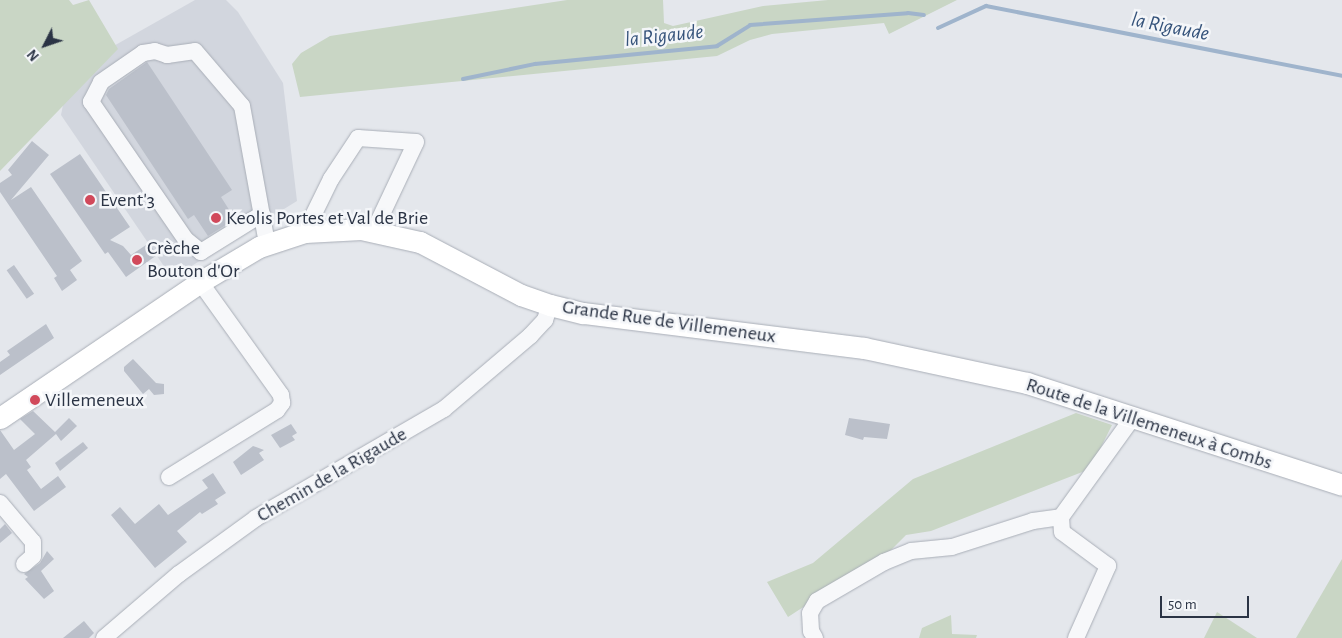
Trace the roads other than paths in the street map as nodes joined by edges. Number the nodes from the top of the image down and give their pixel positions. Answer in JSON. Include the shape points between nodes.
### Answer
{"nodes":[{"id":1,"x":262,"y":214,"type":"junction"},
{"id":2,"x":374,"y":231,"type":"junction"},
{"id":3,"x":305,"y":232,"type":"junction"},
{"id":4,"x":267,"y":243,"type":"junction"},
{"id":5,"x":201,"y":252,"type":"junction"},
{"id":6,"x":207,"y":277,"type":"junction"},
{"id":7,"x":550,"y":305,"type":"junction"},
{"id":8,"x":956,"y":368,"type":"joint"},
{"id":9,"x":1133,"y":417,"type":"junction"},
{"id":10,"x":0,"y":418,"type":"edge"},
{"id":11,"x":169,"y":477,"type":"dead end"},
{"id":12,"x":1342,"y":484,"type":"edge"},
{"id":13,"x":3,"y":512,"type":"edge"},
{"id":14,"x":1061,"y":517,"type":"junction"},
{"id":15,"x":24,"y":564,"type":"dead end"},
{"id":16,"x":104,"y":638,"type":"edge"},
{"id":17,"x":814,"y":638,"type":"edge"},
{"id":18,"x":1076,"y":638,"type":"edge"}],
"edges":[{"from":1,"to":4,"type":"street"},
{"from":1,"to":5,"type":"street"},
{"from":1,"to":5,"type":"street","via":[[242,106],[195,51],[167,55],[155,51],[126,62],[101,82],[91,102],[186,240]]},
{"from":2,"to":3,"type":"main road","name":"Grande Rue de Villemeneux"},
{"from":2,"to":3,"type":"street","via":[[416,142],[358,138],[331,180]]},
{"from":2,"to":7,"type":"main road","name":"Grande Rue de Villemeneux","via":[[420,242],[521,295]]},
{"from":3,"to":4,"type":"main road","name":"Grande Rue de Villemeneux"},
{"from":4,"to":6,"type":"main road","name":"Grande Rue de Villemeneux"},
{"from":5,"to":6,"type":"street"},
{"from":6,"to":10,"type":"main road","name":"Grande Rue de Villemeneux"},
{"from":6,"to":11,"type":"street","via":[[281,395],[282,404]]},
{"from":7,"to":8,"type":"main road","name":"Grande Rue de Villemeneux","via":[[583,313],[864,348]]},
{"from":7,"to":16,"type":"street","name":"Chemin de la Rigaude","via":[[545,320],[530,336],[444,410],[256,518],[179,574]]},
{"from":8,"to":9,"type":"main road","name":"Route de la Villemeneux à Combs","via":[[1027,384]]},
{"from":9,"to":12,"type":"main road","name":"Route de la Villemeneux à Combs"},
{"from":9,"to":14,"type":"street"},
{"from":13,"to":15,"type":"street","via":[[33,542],[33,556]]},
{"from":14,"to":17,"type":"street","via":[[1033,521],[952,547],[912,551],[884,562],[817,602],[810,613]]},
{"from":14,"to":18,"type":"street","via":[[1062,532],[1108,566]]}]}
